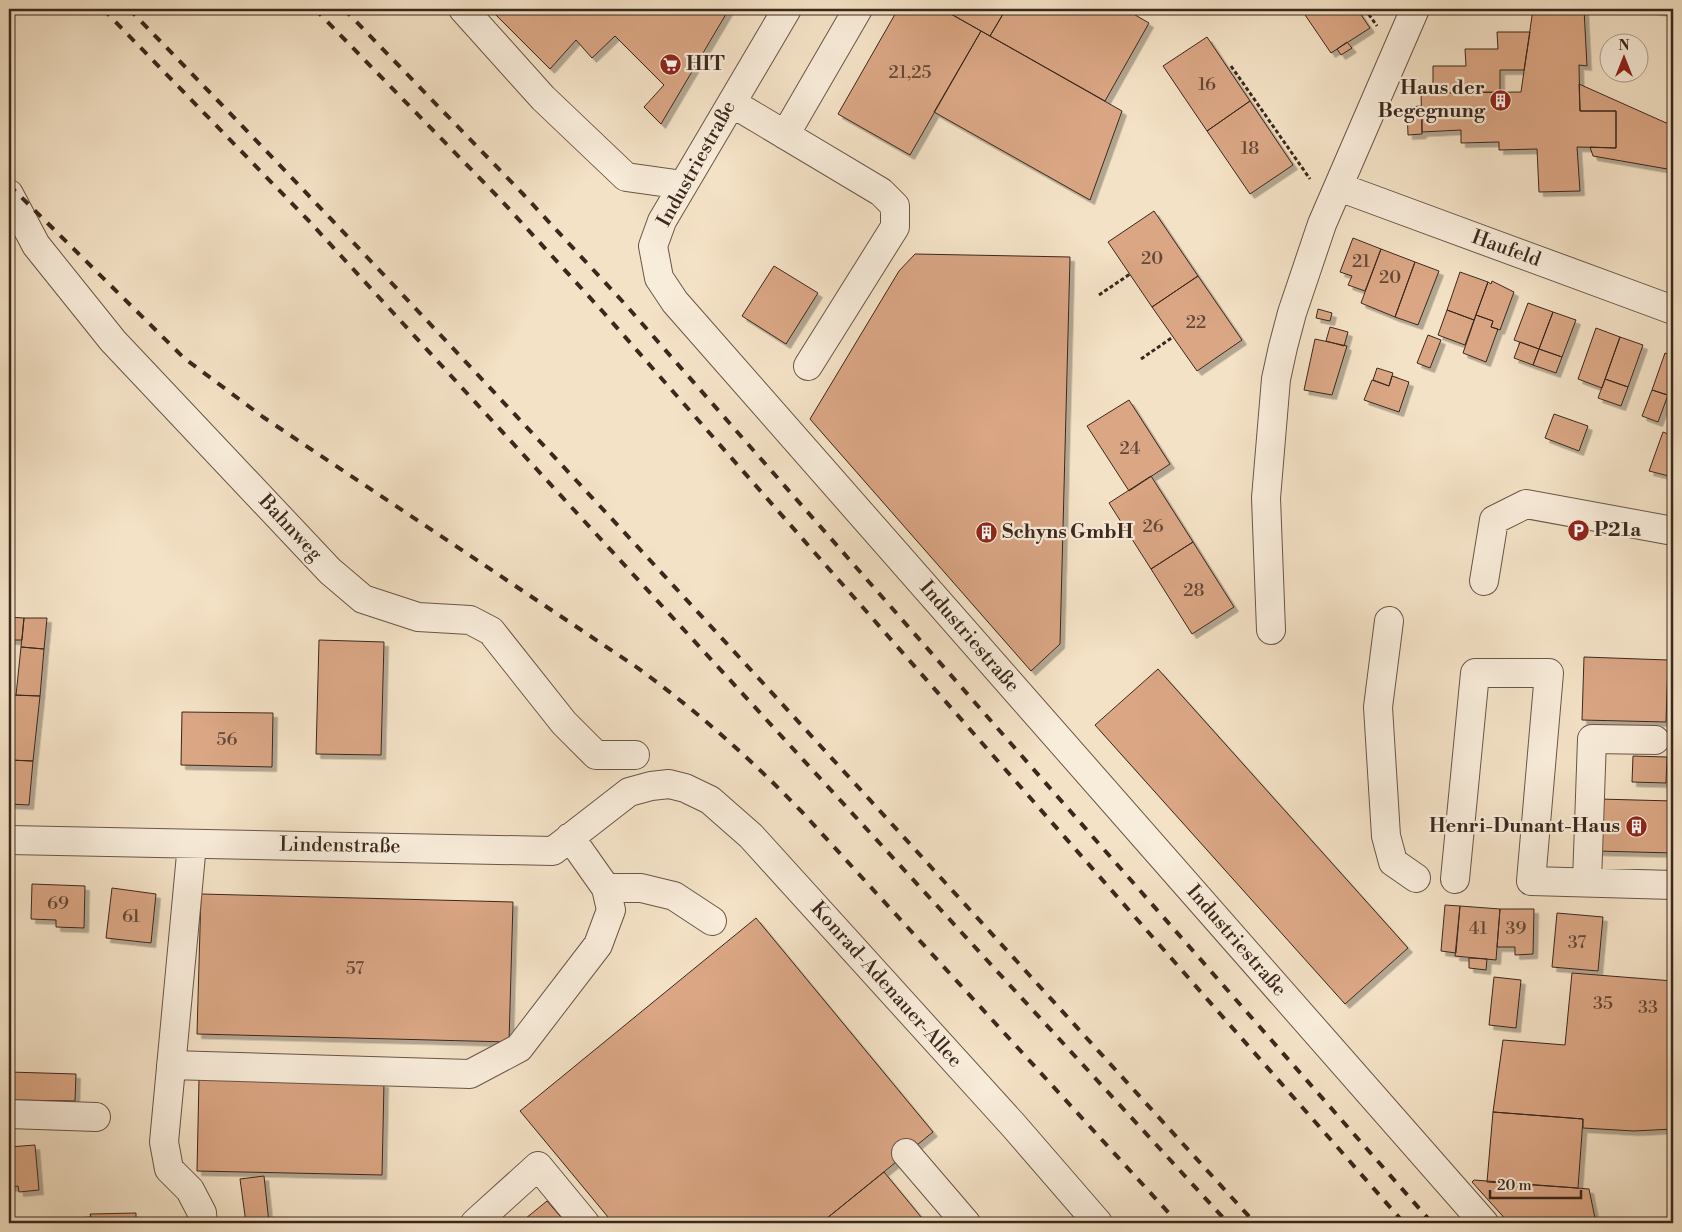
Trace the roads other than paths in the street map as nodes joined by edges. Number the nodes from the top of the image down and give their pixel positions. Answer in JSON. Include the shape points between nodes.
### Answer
{"nodes":[{"id":1,"x":463,"y":9,"type":"edge"},
{"id":2,"x":787,"y":9,"type":"edge"},
{"id":3,"x":858,"y":9,"type":"edge"},
{"id":4,"x":1415,"y":9,"type":"edge"},
{"id":5,"x":732,"y":103,"type":"junction"},
{"id":6,"x":785,"y":135,"type":"junction"},
{"id":7,"x":683,"y":185,"type":"junction"},
{"id":8,"x":1340,"y":187,"type":"junction"},
{"id":9,"x":9,"y":194,"type":"edge"},
{"id":10,"x":1673,"y":310,"type":"edge"},
{"id":11,"x":808,"y":366,"type":"dead end"},
{"id":12,"x":1673,"y":531,"type":"edge"},
{"id":13,"x":1484,"y":581,"type":"dead end"},
{"id":14,"x":1388,"y":621,"type":"dead end"},
{"id":15,"x":1271,"y":630,"type":"dead end"},
{"id":16,"x":1655,"y":740,"type":"dead end"},
{"id":17,"x":635,"y":755,"type":"dead end"},
{"id":18,"x":651,"y":786,"type":"joint"},
{"id":19,"x":570,"y":838,"type":"junction"},
{"id":20,"x":9,"y":840,"type":"edge"},
{"id":21,"x":192,"y":844,"type":"junction"},
{"id":22,"x":1416,"y":878,"type":"dead end"},
{"id":23,"x":1455,"y":879,"type":"dead end"},
{"id":24,"x":1586,"y":882,"type":"junction"},
{"id":25,"x":1673,"y":885,"type":"edge"},
{"id":26,"x":606,"y":888,"type":"junction"},
{"id":27,"x":712,"y":921,"type":"dead end"},
{"id":28,"x":171,"y":1065,"type":"junction"},
{"id":29,"x":9,"y":1114,"type":"edge"},
{"id":30,"x":96,"y":1116,"type":"dead end"},
{"id":31,"x":906,"y":1153,"type":"dead end"},
{"id":32,"x":203,"y":1223,"type":"edge"},
{"id":33,"x":475,"y":1223,"type":"edge"},
{"id":34,"x":585,"y":1223,"type":"edge"},
{"id":35,"x":966,"y":1223,"type":"edge"},
{"id":36,"x":1098,"y":1223,"type":"edge"},
{"id":37,"x":1484,"y":1223,"type":"edge"}],
"edges":[{"from":1,"to":7,"type":"street","via":[[543,98],[626,177]]},
{"from":2,"to":5,"type":"street","name":"Industriestraße"},
{"from":3,"to":6,"type":"street"},
{"from":4,"to":8,"type":"street"},
{"from":5,"to":6,"type":"street"},
{"from":5,"to":7,"type":"street","name":"Industriestraße"},
{"from":6,"to":11,"type":"street","via":[[881,192],[895,206],[895,227]]},
{"from":7,"to":37,"type":"street","name":"Industriestraße","via":[[662,221],[654,246],[659,278],[675,302]]},
{"from":8,"to":10,"type":"street","name":"Haufeld"},
{"from":8,"to":15,"type":"street","via":[[1322,224],[1292,313],[1276,379],[1266,498]]},
{"from":9,"to":17,"type":"street","name":"Bahnweg","via":[[36,245],[113,341],[330,570],[364,599],[418,617],[470,620],[491,631],[564,723],[596,754]]},
{"from":12,"to":13,"type":"street","via":[[1526,504],[1494,520]]},
{"from":14,"to":22,"type":"street","via":[[1378,707],[1386,836],[1393,862]]},
{"from":16,"to":24,"type":"street","via":[[1592,739]]},
{"from":18,"to":19,"type":"street","name":"Lindenstraße","via":[[629,792]]},
{"from":18,"to":36,"type":"street","name":"Konrad-Adenauer-Allee","via":[[670,784],[710,800],[751,836]]},
{"from":19,"to":21,"type":"street","name":"Lindenstraße","via":[[553,851]]},
{"from":19,"to":26,"type":"street"},
{"from":20,"to":21,"type":"street","name":"Lindenstraße"},
{"from":21,"to":28,"type":"street"},
{"from":23,"to":24,"type":"street","via":[[1475,673],[1549,673],[1531,881]]},
{"from":24,"to":25,"type":"street"},
{"from":26,"to":27,"type":"street","via":[[641,888],[674,896]]},
{"from":26,"to":28,"type":"street","via":[[612,910],[598,945],[519,1048],[470,1074]]},
{"from":28,"to":32,"type":"street","via":[[164,1142],[169,1169],[190,1190],[202,1213]]},
{"from":29,"to":30,"type":"street"},
{"from":31,"to":35,"type":"street"},
{"from":33,"to":34,"type":"street","via":[[538,1166]]}]}
